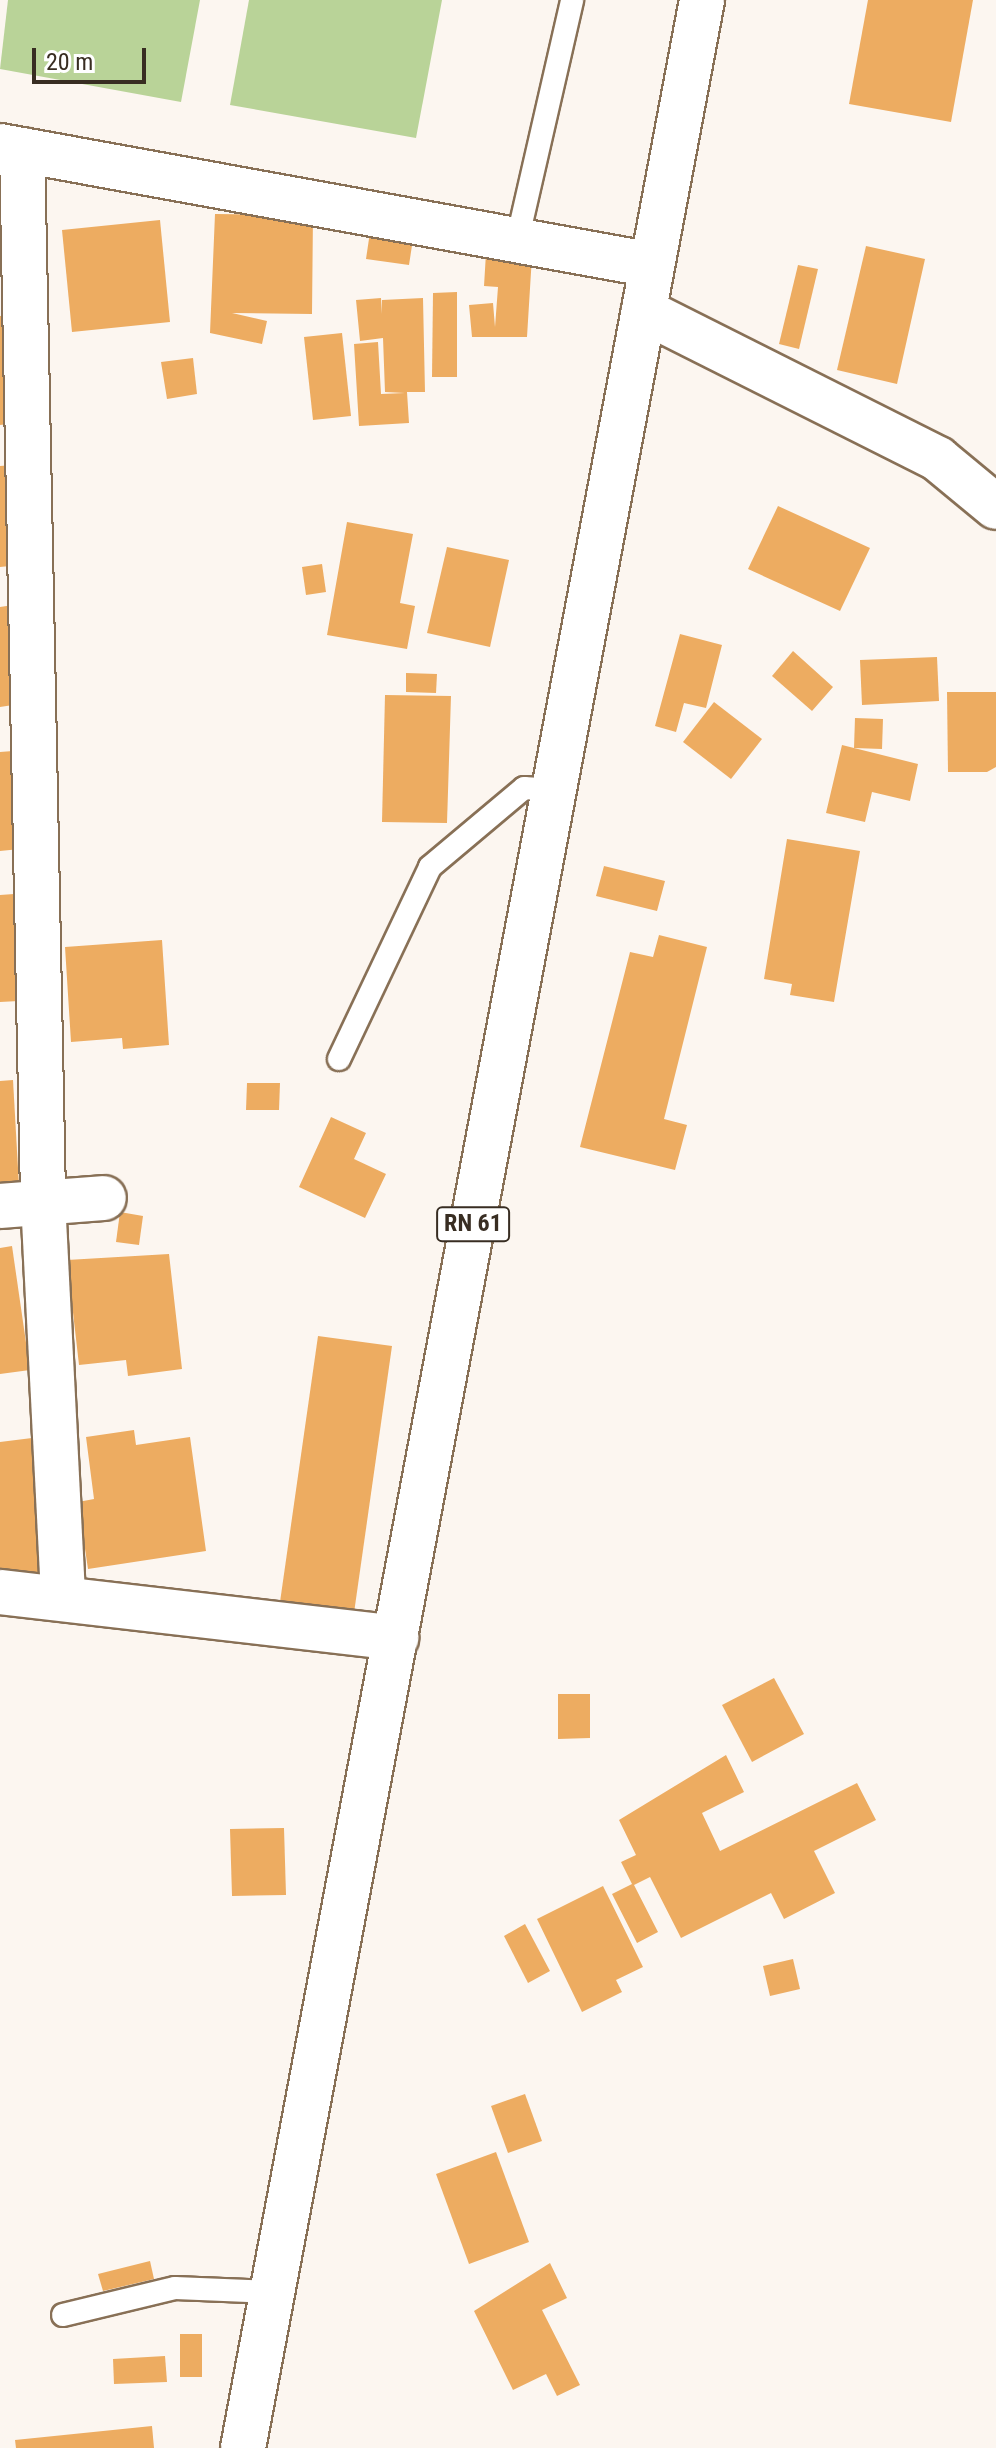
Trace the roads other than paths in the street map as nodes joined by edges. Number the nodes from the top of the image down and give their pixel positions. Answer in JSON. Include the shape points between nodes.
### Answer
{"nodes":[{"id":1,"x":572,"y":0,"type":"edge"},
{"id":2,"x":702,"y":0,"type":"edge"},
{"id":3,"x":11,"y":148,"type":"edge"},
{"id":4,"x":517,"y":241,"type":"junction"},
{"id":5,"x":652,"y":265,"type":"junction"},
{"id":6,"x":644,"y":311,"type":"junction"},
{"id":7,"x":996,"y":507,"type":"edge"},
{"id":8,"x":554,"y":790,"type":"junction"},
{"id":9,"x":339,"y":1059,"type":"dead end"},
{"id":10,"x":104,"y":1198,"type":"dead end"},
{"id":11,"x":43,"y":1200,"type":"junction"},
{"id":12,"x":0,"y":1206,"type":"edge"},
{"id":13,"x":0,"y":1592,"type":"edge"},
{"id":14,"x":63,"y":1594,"type":"junction"},
{"id":15,"x":396,"y":1638,"type":"junction"},
{"id":16,"x":273,"y":2292,"type":"junction"},
{"id":17,"x":63,"y":2315,"type":"dead end"},
{"id":18,"x":243,"y":2448,"type":"edge"}],
"edges":[{"from":1,"to":4,"type":"lane"},
{"from":2,"to":5,"type":"street","number":"RN 61"},
{"from":3,"to":4,"type":"street"},
{"from":3,"to":11,"type":"street"},
{"from":4,"to":5,"type":"street"},
{"from":5,"to":6,"type":"street","number":"RN 61"},
{"from":6,"to":7,"type":"street","via":[[938,459]]},
{"from":6,"to":8,"type":"street","number":"RN 61"},
{"from":8,"to":9,"type":"lane","via":[[524,788],[430,867]]},
{"from":8,"to":15,"type":"street","number":"RN 61"},
{"from":10,"to":11,"type":"street"},
{"from":11,"to":12,"type":"street"},
{"from":11,"to":14,"type":"street"},
{"from":13,"to":14,"type":"street"},
{"from":14,"to":15,"type":"street"},
{"from":15,"to":16,"type":"street","number":"RN 61"},
{"from":16,"to":17,"type":"lane","via":[[175,2288]]},
{"from":16,"to":18,"type":"street","number":"RN 61"}]}
